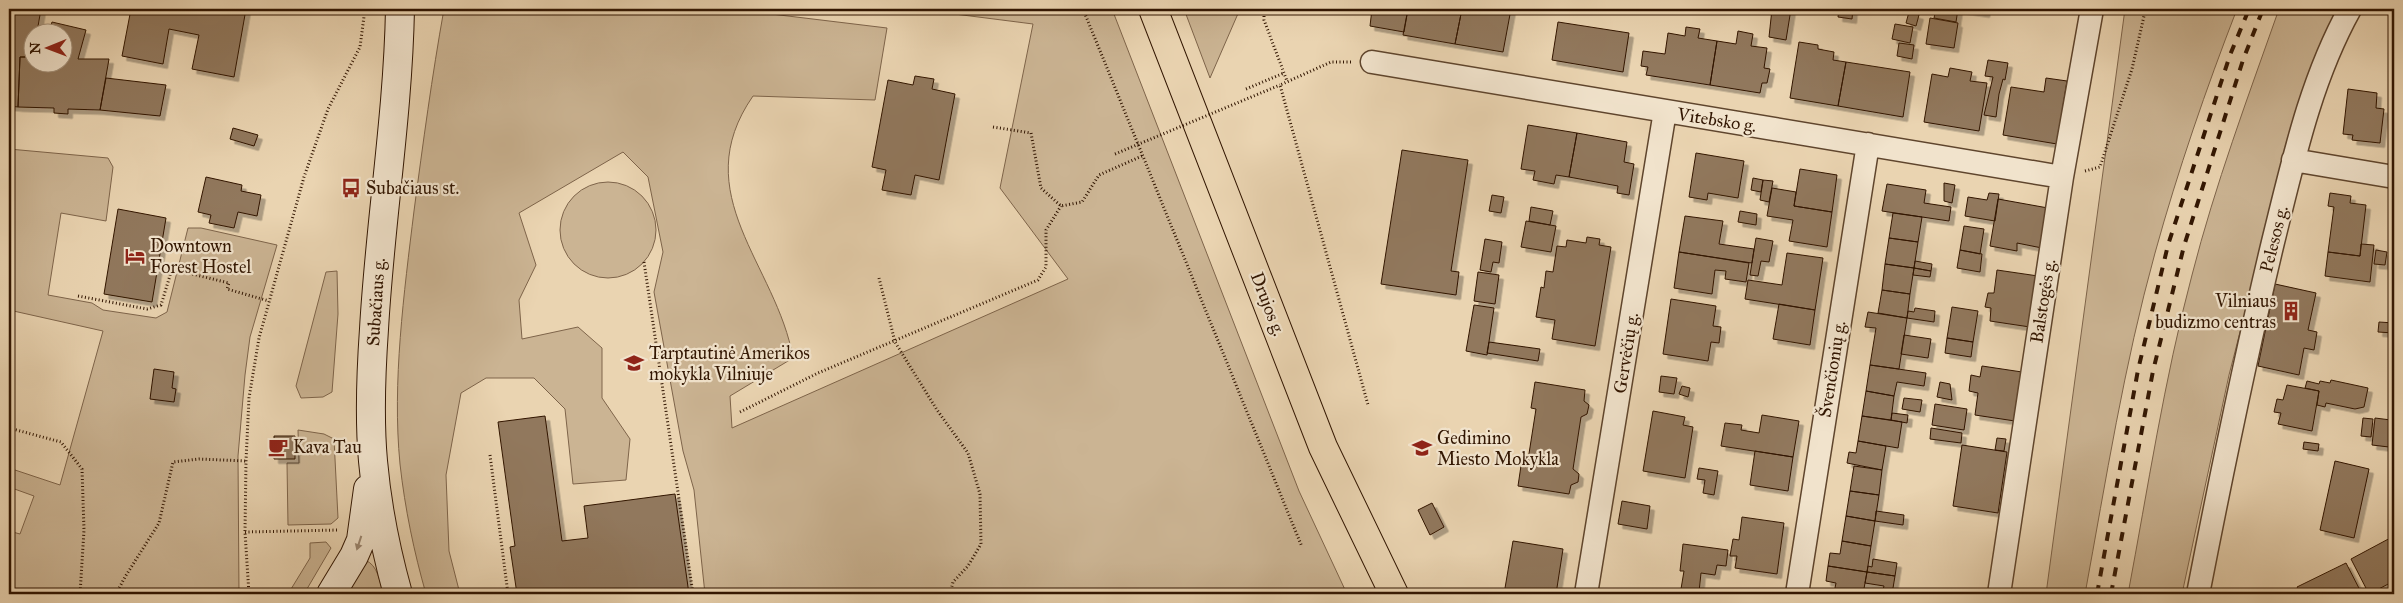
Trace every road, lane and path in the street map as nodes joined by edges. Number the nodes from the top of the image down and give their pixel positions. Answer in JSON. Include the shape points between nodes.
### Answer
{"nodes":[{"id":1,"x":364,"y":9,"type":"edge"},
{"id":2,"x":400,"y":9,"type":"edge"},
{"id":3,"x":1083,"y":9,"type":"edge"},
{"id":4,"x":1153,"y":9,"type":"edge"},
{"id":5,"x":1264,"y":9,"type":"edge"},
{"id":6,"x":2092,"y":9,"type":"edge"},
{"id":7,"x":2149,"y":9,"type":"edge"},
{"id":8,"x":2350,"y":9,"type":"edge"},
{"id":9,"x":1372,"y":62,"type":"joint"},
{"id":10,"x":1284,"y":73,"type":"junction"},
{"id":11,"x":1287,"y":81,"type":"junction"},
{"id":12,"x":1280,"y":85,"type":"junction"},
{"id":13,"x":1246,"y":89,"type":"dead end"},
{"id":14,"x":1665,"y":111,"type":"junction"},
{"id":15,"x":993,"y":126,"type":"dead end"},
{"id":16,"x":1868,"y":144,"type":"junction"},
{"id":17,"x":1115,"y":154,"type":"dead end"},
{"id":18,"x":1142,"y":156,"type":"junction"},
{"id":19,"x":2293,"y":160,"type":"junction"},
{"id":20,"x":2062,"y":177,"type":"junction"},
{"id":21,"x":2394,"y":177,"type":"edge"},
{"id":22,"x":1062,"y":206,"type":"junction"},
{"id":23,"x":644,"y":262,"type":"dead end"},
{"id":24,"x":879,"y":278,"type":"dead end"},
{"id":25,"x":78,"y":296,"type":"dead end"},
{"id":26,"x":269,"y":301,"type":"junction"},
{"id":27,"x":13,"y":322,"type":"dead end"},
{"id":28,"x":9,"y":342,"type":"edge"},
{"id":29,"x":895,"y":342,"type":"junction"},
{"id":30,"x":1368,"y":405,"type":"dead end"},
{"id":31,"x":740,"y":412,"type":"dead end"},
{"id":32,"x":9,"y":428,"type":"edge"},
{"id":33,"x":490,"y":454,"type":"dead end"},
{"id":34,"x":373,"y":460,"type":"junction"},
{"id":35,"x":246,"y":461,"type":"junction"},
{"id":36,"x":347,"y":530,"type":"dead end"},
{"id":37,"x":245,"y":532,"type":"junction"},
{"id":38,"x":1302,"y":547,"type":"dead end"},
{"id":39,"x":80,"y":594,"type":"edge"},
{"id":40,"x":116,"y":594,"type":"edge"},
{"id":41,"x":249,"y":594,"type":"edge"},
{"id":42,"x":331,"y":594,"type":"edge"},
{"id":43,"x":398,"y":594,"type":"edge"},
{"id":44,"x":508,"y":594,"type":"edge"},
{"id":45,"x":693,"y":594,"type":"edge"},
{"id":46,"x":950,"y":594,"type":"edge"},
{"id":47,"x":1394,"y":594,"type":"edge"},
{"id":48,"x":1586,"y":594,"type":"edge"},
{"id":49,"x":1796,"y":594,"type":"edge"},
{"id":50,"x":1999,"y":594,"type":"edge"},
{"id":51,"x":2198,"y":594,"type":"edge"}],
"edges":[{"from":1,"to":26,"type":"path","via":[[360,47],[328,109],[319,134]]},
{"from":2,"to":34,"type":"main road","name":"Subačiaus g.","via":[[398,74],[376,293],[372,364]]},
{"from":3,"to":18,"type":"path"},
{"from":4,"to":47,"type":"main road","name":"Drujos g.","via":[[1323,447]]},
{"from":5,"to":10,"type":"path","via":[[1264,20]]},
{"from":6,"to":20,"type":"street","name":"Balstogės g."},
{"from":7,"to":20,"type":"path","via":[[2144,16],[2132,69],[2100,168]]},
{"from":8,"to":19,"type":"street","name":"Pelesos g.","via":[[2311,97]]},
{"from":9,"to":11,"type":"path","via":[[1331,62]]},
{"from":9,"to":14,"type":"street","name":"Vitebsko g."},
{"from":10,"to":11,"type":"path"},
{"from":10,"to":13,"type":"path"},
{"from":11,"to":12,"type":"path"},
{"from":12,"to":17,"type":"path","bridge":true},
{"from":12,"to":30,"type":"path"},
{"from":14,"to":16,"type":"street","name":"Vitebsko g."},
{"from":14,"to":48,"type":"street","name":"Gervėčių g."},
{"from":15,"to":22,"type":"path","via":[[1031,133],[1041,188]]},
{"from":16,"to":20,"type":"street","name":"Vitebsko g."},
{"from":16,"to":49,"type":"street","name":"Švenčionių g."},
{"from":18,"to":22,"type":"path","via":[[1099,175],[1082,202]]},
{"from":18,"to":38,"type":"path"},
{"from":19,"to":21,"type":"street"},
{"from":19,"to":51,"type":"street","name":"Pelesos g.","via":[[2237,397]]},
{"from":20,"to":50,"type":"street","name":"Balstogės g."},
{"from":22,"to":29,"type":"path","via":[[1046,230],[1046,267],[1038,280]]},
{"from":23,"to":45,"type":"path"},
{"from":24,"to":29,"type":"path"},
{"from":25,"to":26,"type":"path","via":[[147,309],[161,305],[172,269],[229,283],[227,290]]},
{"from":26,"to":35,"type":"path","via":[[249,398]]},
{"from":27,"to":28,"type":"path"},
{"from":29,"to":31,"type":"path","via":[[818,373]]},
{"from":29,"to":46,"type":"path","via":[[968,453],[980,494],[982,544],[953,582]]},
{"from":32,"to":39,"type":"path","via":[[61,442],[82,469],[84,530]]},
{"from":33,"to":44,"type":"path"},
{"from":34,"to":42,"type":"main road","one_way":true,"via":[[361,540]]},
{"from":34,"to":43,"type":"main road","name":"Subačiaus g.","via":[[384,535]]},
{"from":35,"to":37,"type":"path"},
{"from":35,"to":40,"type":"path","via":[[199,459],[173,462],[159,523]]},
{"from":36,"to":37,"type":"path"},
{"from":37,"to":41,"type":"path"}]}
